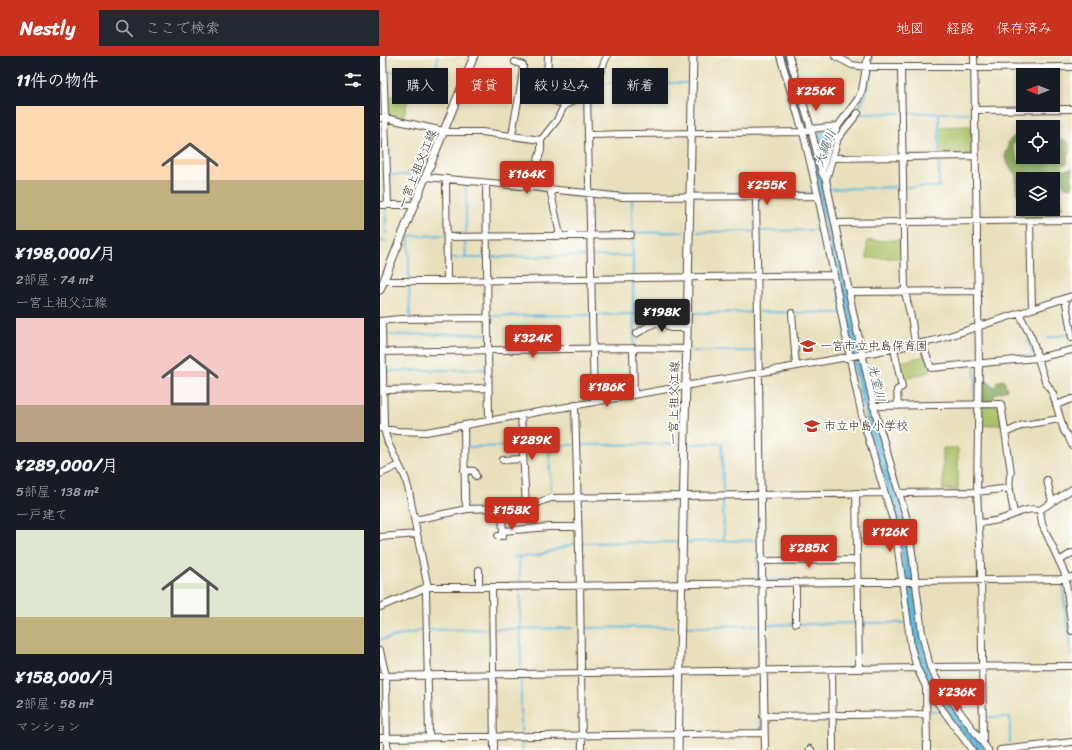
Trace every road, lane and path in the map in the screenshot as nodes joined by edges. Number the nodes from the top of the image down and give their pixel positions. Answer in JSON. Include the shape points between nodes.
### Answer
{"nodes":[{"id":1,"x":383,"y":56,"type":"edge"},
{"id":2,"x":474,"y":56,"type":"edge"},
{"id":3,"x":548,"y":56,"type":"edge"},
{"id":4,"x":607,"y":56,"type":"edge"},
{"id":5,"x":693,"y":56,"type":"edge"},
{"id":6,"x":780,"y":56,"type":"edge"},
{"id":7,"x":789,"y":56,"type":"edge"},
{"id":8,"x":835,"y":56,"type":"edge"},
{"id":9,"x":868,"y":56,"type":"edge"},
{"id":10,"x":974,"y":56,"type":"edge"},
{"id":11,"x":515,"y":62,"type":"dead end"},
{"id":12,"x":866,"y":67,"type":"junction"},
{"id":13,"x":1072,"y":67,"type":"edge"},
{"id":14,"x":547,"y":68,"type":"edge"},
{"id":15,"x":602,"y":68,"type":"edge"},
{"id":16,"x":901,"y":68,"type":"junction"},
{"id":17,"x":974,"y":68,"type":"junction"},
{"id":18,"x":519,"y":97,"type":"joint"},
{"id":19,"x":588,"y":104,"type":"edge"},
{"id":20,"x":565,"y":105,"type":"edge"},
{"id":21,"x":1072,"y":109,"type":"edge"},
{"id":22,"x":974,"y":110,"type":"junction"},
{"id":23,"x":858,"y":113,"type":"dead end"},
{"id":24,"x":383,"y":118,"type":"edge"},
{"id":25,"x":838,"y":126,"type":"junction"},
{"id":26,"x":811,"y":129,"type":"junction"},
{"id":27,"x":444,"y":131,"type":"junction"},
{"id":28,"x":803,"y":132,"type":"junction"},
{"id":29,"x":691,"y":133,"type":"junction"},
{"id":30,"x":589,"y":135,"type":"junction"},
{"id":31,"x":512,"y":136,"type":"junction"},
{"id":32,"x":541,"y":140,"type":"junction"},
{"id":33,"x":975,"y":156,"type":"junction"},
{"id":34,"x":903,"y":157,"type":"junction"},
{"id":35,"x":833,"y":158,"type":"junction"},
{"id":36,"x":426,"y":177,"type":"junction"},
{"id":37,"x":824,"y":177,"type":"junction"},
{"id":38,"x":446,"y":180,"type":"junction"},
{"id":39,"x":486,"y":183,"type":"junction"},
{"id":40,"x":530,"y":186,"type":"junction"},
{"id":41,"x":550,"y":189,"type":"junction"},
{"id":42,"x":590,"y":194,"type":"junction"},
{"id":43,"x":818,"y":196,"type":"junction"},
{"id":44,"x":690,"y":197,"type":"junction"},
{"id":45,"x":756,"y":197,"type":"junction"},
{"id":46,"x":380,"y":205,"type":"edge"},
{"id":47,"x":388,"y":205,"type":"junction"},
{"id":48,"x":414,"y":205,"type":"junction"},
{"id":49,"x":1072,"y":220,"type":"edge"},
{"id":50,"x":976,"y":221,"type":"junction"},
{"id":51,"x":1030,"y":221,"type":"junction"},
{"id":52,"x":835,"y":223,"type":"junction"},
{"id":53,"x":904,"y":223,"type":"junction"},
{"id":54,"x":560,"y":235,"type":"junction"},
{"id":55,"x":591,"y":235,"type":"junction"},
{"id":56,"x":631,"y":235,"type":"dead end"},
{"id":57,"x":486,"y":236,"type":"junction"},
{"id":58,"x":447,"y":237,"type":"junction"},
{"id":59,"x":834,"y":275,"type":"junction"},
{"id":60,"x":757,"y":276,"type":"junction"},
{"id":61,"x":383,"y":278,"type":"edge"},
{"id":62,"x":688,"y":278,"type":"junction"},
{"id":63,"x":591,"y":279,"type":"junction"},
{"id":64,"x":486,"y":280,"type":"junction"},
{"id":65,"x":447,"y":281,"type":"junction"},
{"id":66,"x":380,"y":290,"type":"edge"},
{"id":67,"x":977,"y":291,"type":"junction"},
{"id":68,"x":849,"y":292,"type":"junction"},
{"id":69,"x":905,"y":292,"type":"junction"},
{"id":70,"x":1072,"y":296,"type":"edge"},
{"id":71,"x":1065,"y":298,"type":"junction"},
{"id":72,"x":1032,"y":309,"type":"junction"},
{"id":73,"x":792,"y":313,"type":"dead end"},
{"id":74,"x":1019,"y":314,"type":"junction"},
{"id":75,"x":487,"y":318,"type":"junction"},
{"id":76,"x":381,"y":321,"type":"edge"},
{"id":77,"x":978,"y":327,"type":"junction"},
{"id":78,"x":687,"y":328,"type":"junction"},
{"id":79,"x":636,"y":334,"type":"dead end"},
{"id":80,"x":1072,"y":338,"type":"edge"},
{"id":81,"x":922,"y":343,"type":"junction"},
{"id":82,"x":915,"y":344,"type":"junction"},
{"id":83,"x":634,"y":348,"type":"junction"},
{"id":84,"x":687,"y":349,"type":"junction"},
{"id":85,"x":894,"y":349,"type":"junction"},
{"id":86,"x":487,"y":350,"type":"junction"},
{"id":87,"x":592,"y":350,"type":"junction"},
{"id":88,"x":1072,"y":350,"type":"edge"},
{"id":89,"x":381,"y":352,"type":"edge"},
{"id":90,"x":862,"y":355,"type":"junction"},
{"id":91,"x":850,"y":356,"type":"junction"},
{"id":92,"x":1037,"y":358,"type":"junction"},
{"id":93,"x":978,"y":363,"type":"junction"},
{"id":94,"x":796,"y":366,"type":"junction"},
{"id":95,"x":759,"y":373,"type":"junction"},
{"id":96,"x":686,"y":385,"type":"junction"},
{"id":97,"x":488,"y":388,"type":"junction"},
{"id":98,"x":383,"y":390,"type":"junction"},
{"id":99,"x":634,"y":394,"type":"junction"},
{"id":100,"x":1072,"y":399,"type":"edge"},
{"id":101,"x":594,"y":401,"type":"junction"},
{"id":102,"x":979,"y":404,"type":"junction"},
{"id":103,"x":575,"y":405,"type":"junction"},
{"id":104,"x":1056,"y":405,"type":"junction"},
{"id":105,"x":874,"y":406,"type":"junction"},
{"id":106,"x":898,"y":406,"type":"junction"},
{"id":107,"x":521,"y":415,"type":"junction"},
{"id":108,"x":1060,"y":419,"type":"junction"},
{"id":109,"x":489,"y":420,"type":"junction"},
{"id":110,"x":464,"y":425,"type":"junction"},
{"id":111,"x":382,"y":429,"type":"edge"},
{"id":112,"x":1005,"y":433,"type":"junction"},
{"id":113,"x":1072,"y":445,"type":"edge"},
{"id":114,"x":523,"y":459,"type":"junction"},
{"id":115,"x":503,"y":460,"type":"dead end"},
{"id":116,"x":399,"y":465,"type":"junction"},
{"id":117,"x":464,"y":470,"type":"junction"},
{"id":118,"x":380,"y":474,"type":"edge"},
{"id":119,"x":476,"y":476,"type":"dead end"},
{"id":120,"x":1047,"y":480,"type":"dead end"},
{"id":121,"x":1010,"y":488,"type":"junction"},
{"id":122,"x":1072,"y":489,"type":"edge"},
{"id":123,"x":885,"y":492,"type":"junction"},
{"id":124,"x":977,"y":492,"type":"junction"},
{"id":125,"x":856,"y":493,"type":"junction"},
{"id":126,"x":899,"y":493,"type":"junction"},
{"id":127,"x":683,"y":496,"type":"junction"},
{"id":128,"x":760,"y":496,"type":"junction"},
{"id":129,"x":577,"y":498,"type":"junction"},
{"id":130,"x":1052,"y":502,"type":"junction"},
{"id":131,"x":526,"y":507,"type":"junction"},
{"id":132,"x":502,"y":508,"type":"junction"},
{"id":133,"x":467,"y":509,"type":"junction"},
{"id":134,"x":1040,"y":510,"type":"junction"},
{"id":135,"x":1014,"y":514,"type":"junction"},
{"id":136,"x":415,"y":520,"type":"junction"},
{"id":137,"x":980,"y":523,"type":"junction"},
{"id":138,"x":578,"y":527,"type":"junction"},
{"id":139,"x":503,"y":531,"type":"junction"},
{"id":140,"x":417,"y":534,"type":"junction"},
{"id":141,"x":498,"y":536,"type":"dead end"},
{"id":142,"x":380,"y":537,"type":"edge"},
{"id":143,"x":1072,"y":553,"type":"edge"},
{"id":144,"x":857,"y":560,"type":"junction"},
{"id":145,"x":761,"y":561,"type":"junction"},
{"id":146,"x":1059,"y":561,"type":"junction"},
{"id":147,"x":479,"y":570,"type":"dead end"},
{"id":148,"x":1069,"y":578,"type":"edge"},
{"id":149,"x":903,"y":580,"type":"junction"},
{"id":150,"x":982,"y":580,"type":"junction"},
{"id":151,"x":858,"y":581,"type":"junction"},
{"id":152,"x":915,"y":581,"type":"junction"},
{"id":153,"x":762,"y":582,"type":"junction"},
{"id":154,"x":796,"y":582,"type":"junction"},
{"id":155,"x":681,"y":585,"type":"junction"},
{"id":156,"x":580,"y":586,"type":"junction"},
{"id":157,"x":427,"y":587,"type":"junction"},
{"id":158,"x":479,"y":587,"type":"junction"},
{"id":159,"x":492,"y":587,"type":"junction"},
{"id":160,"x":380,"y":607,"type":"edge"},
{"id":161,"x":796,"y":623,"type":"dead end"},
{"id":162,"x":1072,"y":631,"type":"edge"},
{"id":163,"x":380,"y":651,"type":"edge"},
{"id":164,"x":983,"y":666,"type":"junction"},
{"id":165,"x":1072,"y":666,"type":"edge"},
{"id":166,"x":930,"y":667,"type":"junction"},
{"id":167,"x":859,"y":668,"type":"junction"},
{"id":168,"x":917,"y":668,"type":"junction"},
{"id":169,"x":832,"y":669,"type":"junction"},
{"id":170,"x":680,"y":671,"type":"junction"},
{"id":171,"x":762,"y":671,"type":"junction"},
{"id":172,"x":581,"y":673,"type":"junction"},
{"id":173,"x":493,"y":674,"type":"junction"},
{"id":174,"x":428,"y":675,"type":"junction"},
{"id":175,"x":383,"y":676,"type":"edge"},
{"id":176,"x":926,"y":687,"type":"junction"},
{"id":177,"x":926,"y":714,"type":"junction"},
{"id":178,"x":833,"y":715,"type":"junction"},
{"id":179,"x":764,"y":716,"type":"junction"},
{"id":180,"x":764,"y":733,"type":"junction"},
{"id":181,"x":678,"y":734,"type":"junction"},
{"id":182,"x":582,"y":735,"type":"junction"},
{"id":183,"x":494,"y":736,"type":"junction"},
{"id":184,"x":380,"y":738,"type":"edge"},
{"id":185,"x":387,"y":738,"type":"junction"},
{"id":186,"x":429,"y":738,"type":"junction"},
{"id":187,"x":983,"y":742,"type":"junction"},
{"id":188,"x":1072,"y":742,"type":"edge"},
{"id":189,"x":387,"y":750,"type":"edge"},
{"id":190,"x":494,"y":750,"type":"edge"},
{"id":191,"x":582,"y":750,"type":"edge"},
{"id":192,"x":678,"y":750,"type":"edge"},
{"id":193,"x":764,"y":750,"type":"edge"},
{"id":194,"x":833,"y":750,"type":"edge"},
{"id":195,"x":927,"y":750,"type":"edge"},
{"id":196,"x":972,"y":750,"type":"edge"},
{"id":197,"x":988,"y":750,"type":"edge"},
{"id":198,"x":1000,"y":750,"type":"edge"}],
"edges":[{"from":1,"to":24,"type":"street"},
{"from":2,"to":27,"type":"main road","name":"一宮上祖父江線"},
{"from":3,"to":14,"type":"street"},
{"from":4,"to":15,"type":"street"},
{"from":5,"to":29,"type":"main road","name":"一宮上祖父江線"},
{"from":6,"to":28,"type":"street"},
{"from":7,"to":26,"type":"street"},
{"from":8,"to":12,"type":"street","via":[[852,66]]},
{"from":9,"to":12,"type":"street"},
{"from":10,"to":17,"type":"street"},
{"from":11,"to":18,"type":"street","via":[[523,65]]},
{"from":12,"to":16,"type":"street"},
{"from":12,"to":25,"type":"street","via":[[858,99]]},
{"from":13,"to":17,"type":"street"},
{"from":16,"to":17,"type":"street"},
{"from":16,"to":34,"type":"street"},
{"from":17,"to":22,"type":"street"},
{"from":18,"to":31,"type":"street"},
{"from":19,"to":30,"type":"street"},
{"from":20,"to":32,"type":"street"},
{"from":21,"to":22,"type":"street"},
{"from":22,"to":33,"type":"street"},
{"from":23,"to":35,"type":"street","via":[[838,138]]},
{"from":24,"to":27,"type":"street"},
{"from":24,"to":47,"type":"street"},
{"from":25,"to":26,"type":"street"},
{"from":25,"to":37,"type":"street","via":[[831,138]]},
{"from":26,"to":28,"type":"street"},
{"from":26,"to":37,"type":"street"},
{"from":27,"to":31,"type":"street"},
{"from":27,"to":36,"type":"main road","name":"一宮上祖父江線"},
{"from":28,"to":29,"type":"street"},
{"from":28,"to":43,"type":"street"},
{"from":29,"to":30,"type":"street"},
{"from":29,"to":44,"type":"main road","name":"一宮上祖父江線"},
{"from":30,"to":42,"type":"street"},
{"from":31,"to":32,"type":"street"},
{"from":32,"to":40,"type":"street","via":[[541,150]]},
{"from":33,"to":34,"type":"street"},
{"from":33,"to":50,"type":"street"},
{"from":34,"to":35,"type":"street"},
{"from":34,"to":53,"type":"street"},
{"from":35,"to":37,"type":"street"},
{"from":36,"to":38,"type":"street"},
{"from":36,"to":48,"type":"main road","name":"一宮上祖父江線"},
{"from":37,"to":52,"type":"street"},
{"from":38,"to":39,"type":"street"},
{"from":38,"to":58,"type":"street"},
{"from":39,"to":40,"type":"street"},
{"from":39,"to":57,"type":"street"},
{"from":40,"to":41,"type":"street"},
{"from":41,"to":42,"type":"street"},
{"from":41,"to":54,"type":"street"},
{"from":42,"to":44,"type":"street"},
{"from":42,"to":55,"type":"street"},
{"from":43,"to":45,"type":"street"},
{"from":43,"to":59,"type":"street"},
{"from":44,"to":45,"type":"street"},
{"from":44,"to":62,"type":"main road","name":"一宮上祖父江線"},
{"from":45,"to":60,"type":"street"},
{"from":46,"to":47,"type":"street"},
{"from":47,"to":48,"type":"street"},
{"from":48,"to":61,"type":"main road","name":"一宮上祖父江線"},
{"from":49,"to":51,"type":"street"},
{"from":50,"to":51,"type":"street"},
{"from":50,"to":53,"type":"street"},
{"from":50,"to":67,"type":"street"},
{"from":51,"to":72,"type":"street"},
{"from":52,"to":53,"type":"street"},
{"from":52,"to":68,"type":"street"},
{"from":53,"to":69,"type":"street"},
{"from":54,"to":55,"type":"street"},
{"from":54,"to":57,"type":"street"},
{"from":55,"to":56,"type":"street"},
{"from":55,"to":63,"type":"street"},
{"from":57,"to":58,"type":"street"},
{"from":57,"to":64,"type":"street"},
{"from":58,"to":65,"type":"street"},
{"from":59,"to":60,"type":"street"},
{"from":59,"to":91,"type":"street"},
{"from":60,"to":62,"type":"street"},
{"from":60,"to":95,"type":"street"},
{"from":61,"to":65,"type":"street"},
{"from":61,"to":66,"type":"main road","name":"一宮上祖父江線"},
{"from":62,"to":63,"type":"street"},
{"from":62,"to":78,"type":"main road","name":"一宮上祖父江線"},
{"from":63,"to":64,"type":"street"},
{"from":63,"to":87,"type":"street"},
{"from":64,"to":65,"type":"street"},
{"from":64,"to":75,"type":"street"},
{"from":67,"to":69,"type":"street"},
{"from":67,"to":77,"type":"street"},
{"from":68,"to":69,"type":"street"},
{"from":68,"to":90,"type":"street"},
{"from":69,"to":82,"type":"street"},
{"from":70,"to":71,"type":"street"},
{"from":71,"to":72,"type":"street"},
{"from":71,"to":80,"type":"street"},
{"from":72,"to":74,"type":"street"},
{"from":73,"to":94,"type":"street"},
{"from":74,"to":77,"type":"street"},
{"from":74,"to":92,"type":"street","via":[[1032,340]]},
{"from":75,"to":76,"type":"street"},
{"from":75,"to":86,"type":"street"},
{"from":76,"to":89,"type":"street"},
{"from":77,"to":81,"type":"street"},
{"from":77,"to":93,"type":"street"},
{"from":78,"to":79,"type":"street","via":[[670,328],[665,323],[658,322]]},
{"from":78,"to":84,"type":"main road","name":"一宮上祖父江線"},
{"from":81,"to":82,"type":"street"},
{"from":81,"to":93,"type":"street","via":[[932,368]]},
{"from":82,"to":85,"type":"street"},
{"from":83,"to":84,"type":"street"},
{"from":83,"to":87,"type":"street"},
{"from":83,"to":99,"type":"street"},
{"from":84,"to":96,"type":"main road","name":"一宮上祖父江線"},
{"from":85,"to":90,"type":"street"},
{"from":85,"to":106,"type":"street","via":[[902,388],[897,390]]},
{"from":86,"to":87,"type":"street"},
{"from":86,"to":89,"type":"street"},
{"from":86,"to":97,"type":"street"},
{"from":87,"to":101,"type":"street"},
{"from":88,"to":92,"type":"street"},
{"from":89,"to":98,"type":"street"},
{"from":90,"to":91,"type":"street"},
{"from":90,"to":105,"type":"street"},
{"from":91,"to":94,"type":"street"},
{"from":91,"to":123,"type":"street","via":[[863,420]]},
{"from":92,"to":93,"type":"street"},
{"from":92,"to":104,"type":"street"},
{"from":93,"to":102,"type":"street"},
{"from":94,"to":95,"type":"street"},
{"from":95,"to":96,"type":"street"},
{"from":95,"to":128,"type":"street"},
{"from":96,"to":99,"type":"street"},
{"from":96,"to":127,"type":"main road","name":"一宮上祖父江線"},
{"from":97,"to":98,"type":"street"},
{"from":97,"to":109,"type":"street"},
{"from":98,"to":111,"type":"street"},
{"from":99,"to":101,"type":"street"},
{"from":100,"to":104,"type":"street"},
{"from":101,"to":103,"type":"street"},
{"from":102,"to":106,"type":"street"},
{"from":102,"to":112,"type":"street","via":[[1001,404]]},
{"from":102,"to":124,"type":"street"},
{"from":103,"to":107,"type":"street"},
{"from":103,"to":129,"type":"street"},
{"from":104,"to":108,"type":"street"},
{"from":105,"to":106,"type":"street"},
{"from":105,"to":126,"type":"street"},
{"from":107,"to":109,"type":"street"},
{"from":107,"to":114,"type":"street"},
{"from":108,"to":112,"type":"street","via":[[1023,425]]},
{"from":108,"to":113,"type":"street"},
{"from":109,"to":110,"type":"street"},
{"from":110,"to":111,"type":"street","via":[[426,432]]},
{"from":110,"to":117,"type":"street"},
{"from":111,"to":116,"type":"street"},
{"from":112,"to":121,"type":"street","via":[[1011,472]]},
{"from":114,"to":115,"type":"street"},
{"from":114,"to":131,"type":"street"},
{"from":116,"to":118,"type":"street"},
{"from":116,"to":136,"type":"street","via":[[405,477]]},
{"from":117,"to":119,"type":"street","via":[[474,471]]},
{"from":117,"to":133,"type":"street"},
{"from":120,"to":130,"type":"street"},
{"from":121,"to":124,"type":"street"},
{"from":121,"to":135,"type":"street"},
{"from":122,"to":130,"type":"street"},
{"from":123,"to":125,"type":"street"},
{"from":123,"to":149,"type":"street","via":[[895,527]]},
{"from":124,"to":126,"type":"street"},
{"from":124,"to":137,"type":"street"},
{"from":125,"to":128,"type":"street"},
{"from":125,"to":144,"type":"street"},
{"from":126,"to":152,"type":"street","via":[[906,516]]},
{"from":127,"to":128,"type":"street"},
{"from":127,"to":129,"type":"street"},
{"from":127,"to":155,"type":"main road","name":"一宮上祖父江線"},
{"from":128,"to":145,"type":"street"},
{"from":129,"to":131,"type":"street","via":[[551,498]]},
{"from":129,"to":138,"type":"street"},
{"from":130,"to":134,"type":"street"},
{"from":131,"to":132,"type":"street"},
{"from":132,"to":133,"type":"street"},
{"from":132,"to":139,"type":"street"},
{"from":133,"to":136,"type":"street"},
{"from":134,"to":135,"type":"street"},
{"from":134,"to":146,"type":"street","via":[[1042,524]]},
{"from":135,"to":137,"type":"street"},
{"from":136,"to":140,"type":"street"},
{"from":137,"to":150,"type":"street"},
{"from":138,"to":139,"type":"street"},
{"from":138,"to":156,"type":"street"},
{"from":139,"to":141,"type":"street","via":[[503,536]]},
{"from":140,"to":142,"type":"street"},
{"from":140,"to":157,"type":"street"},
{"from":143,"to":146,"type":"street"},
{"from":144,"to":145,"type":"street"},
{"from":144,"to":151,"type":"street"},
{"from":145,"to":153,"type":"street"},
{"from":146,"to":148,"type":"street"},
{"from":147,"to":158,"type":"street"},
{"from":148,"to":150,"type":"street"},
{"from":148,"to":162,"type":"street"},
{"from":149,"to":151,"type":"street"},
{"from":149,"to":152,"type":"street"},
{"from":149,"to":168,"type":"street","via":[[908,630]]},
{"from":150,"to":152,"type":"street"},
{"from":150,"to":164,"type":"street"},
{"from":151,"to":154,"type":"street"},
{"from":151,"to":167,"type":"street"},
{"from":152,"to":166,"type":"street","via":[[922,633]]},
{"from":153,"to":154,"type":"street"},
{"from":153,"to":155,"type":"street"},
{"from":153,"to":171,"type":"street"},
{"from":154,"to":161,"type":"street"},
{"from":155,"to":156,"type":"street"},
{"from":155,"to":170,"type":"main road","name":"一宮上祖父江線"},
{"from":156,"to":159,"type":"street"},
{"from":156,"to":172,"type":"street"},
{"from":157,"to":158,"type":"street"},
{"from":157,"to":160,"type":"street"},
{"from":157,"to":174,"type":"street"},
{"from":158,"to":159,"type":"street"},
{"from":159,"to":173,"type":"street"},
{"from":163,"to":175,"type":"street"},
{"from":164,"to":165,"type":"street"},
{"from":164,"to":166,"type":"street"},
{"from":164,"to":187,"type":"street"},
{"from":166,"to":187,"type":"street","via":[[938,682]]},
{"from":167,"to":168,"type":"street"},
{"from":167,"to":169,"type":"street"},
{"from":168,"to":176,"type":"street"},
{"from":169,"to":171,"type":"street"},
{"from":169,"to":178,"type":"street"},
{"from":170,"to":171,"type":"street"},
{"from":170,"to":172,"type":"street"},
{"from":170,"to":181,"type":"main road","name":"一宮上祖父江線"},
{"from":171,"to":179,"type":"street"},
{"from":172,"to":173,"type":"street"},
{"from":172,"to":182,"type":"street"},
{"from":173,"to":174,"type":"street"},
{"from":173,"to":183,"type":"street"},
{"from":174,"to":175,"type":"street"},
{"from":174,"to":186,"type":"street"},
{"from":175,"to":185,"type":"street"},
{"from":176,"to":177,"type":"street"},
{"from":176,"to":196,"type":"street"},
{"from":177,"to":178,"type":"street"},
{"from":177,"to":195,"type":"street"},
{"from":178,"to":179,"type":"street"},
{"from":178,"to":194,"type":"street"},
{"from":179,"to":180,"type":"street"},
{"from":180,"to":181,"type":"street"},
{"from":180,"to":193,"type":"street"},
{"from":181,"to":182,"type":"street"},
{"from":181,"to":192,"type":"main road","name":"一宮上祖父江線"},
{"from":182,"to":183,"type":"street"},
{"from":182,"to":191,"type":"street"},
{"from":183,"to":186,"type":"street"},
{"from":183,"to":190,"type":"street"},
{"from":184,"to":185,"type":"street"},
{"from":185,"to":186,"type":"street"},
{"from":185,"to":189,"type":"street"},
{"from":187,"to":197,"type":"street"},
{"from":188,"to":198,"type":"street"}]}
